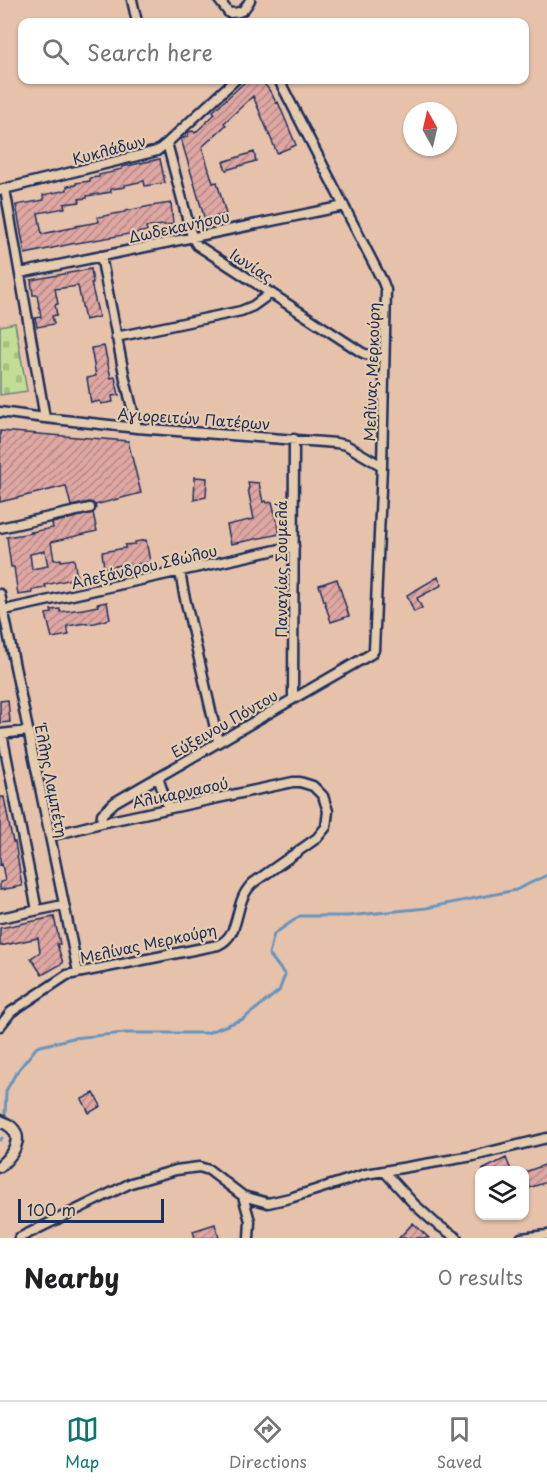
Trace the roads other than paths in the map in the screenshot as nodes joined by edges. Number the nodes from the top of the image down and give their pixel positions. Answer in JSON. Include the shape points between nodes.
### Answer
{"nodes":[{"id":1,"x":132,"y":0,"type":"edge"},
{"id":2,"x":219,"y":0,"type":"edge"},
{"id":3,"x":250,"y":0,"type":"edge"},
{"id":4,"x":136,"y":18,"type":"edge"},
{"id":5,"x":231,"y":84,"type":"edge"},
{"id":6,"x":281,"y":84,"type":"edge"},
{"id":7,"x":167,"y":144,"type":"junction"},
{"id":8,"x":3,"y":190,"type":"edge"},
{"id":9,"x":344,"y":206,"type":"junction"},
{"id":10,"x":192,"y":237,"type":"junction"},
{"id":11,"x":100,"y":256,"type":"junction"},
{"id":12,"x":20,"y":273,"type":"junction"},
{"id":13,"x":271,"y":293,"type":"junction"},
{"id":14,"x":116,"y":337,"type":"junction"},
{"id":15,"x":384,"y":358,"type":"junction"},
{"id":16,"x":0,"y":412,"type":"edge"},
{"id":17,"x":45,"y":418,"type":"junction"},
{"id":18,"x":137,"y":428,"type":"junction"},
{"id":19,"x":294,"y":439,"type":"junction"},
{"id":20,"x":382,"y":466,"type":"junction"},
{"id":21,"x":90,"y":508,"type":"dead end"},
{"id":22,"x":0,"y":528,"type":"edge"},
{"id":23,"x":294,"y":546,"type":"junction"},
{"id":24,"x":180,"y":572,"type":"junction"},
{"id":25,"x":0,"y":594,"type":"edge"},
{"id":26,"x":2,"y":611,"type":"edge"},
{"id":27,"x":371,"y":654,"type":"joint"},
{"id":28,"x":293,"y":698,"type":"junction"},
{"id":29,"x":28,"y":731,"type":"junction"},
{"id":30,"x":1,"y":734,"type":"edge"},
{"id":31,"x":218,"y":741,"type":"junction"},
{"id":32,"x":158,"y":777,"type":"junction"},
{"id":33,"x":315,"y":788,"type":"joint"},
{"id":34,"x":168,"y":808,"type":"junction"},
{"id":35,"x":101,"y":823,"type":"junction"},
{"id":36,"x":50,"y":836,"type":"junction"},
{"id":37,"x":63,"y":905,"type":"junction"},
{"id":38,"x":36,"y":910,"type":"junction"},
{"id":39,"x":0,"y":918,"type":"edge"},
{"id":40,"x":78,"y":972,"type":"junction"},
{"id":41,"x":0,"y":1026,"type":"edge"},
{"id":42,"x":0,"y":1121,"type":"edge"},
{"id":43,"x":547,"y":1138,"type":"edge"},
{"id":44,"x":0,"y":1166,"type":"edge"},
{"id":45,"x":384,"y":1171,"type":"junction"},
{"id":46,"x":243,"y":1196,"type":"junction"},
{"id":47,"x":42,"y":1227,"type":"junction"},
{"id":48,"x":547,"y":1235,"type":"edge"},
{"id":49,"x":19,"y":1238,"type":"edge"},
{"id":50,"x":44,"y":1238,"type":"edge"},
{"id":51,"x":249,"y":1238,"type":"edge"},
{"id":52,"x":457,"y":1238,"type":"edge"},
{"id":53,"x":521,"y":1238,"type":"edge"}],
"edges":[{"from":1,"to":4,"type":"street"},
{"from":2,"to":3,"type":"street","via":[[230,13],[244,10]]},
{"from":5,"to":7,"type":"street","name":"Κυκλάδων"},
{"from":6,"to":9,"type":"street","name":"Μελίνας Μερκούρη"},
{"from":7,"to":8,"type":"street","name":"Κυκλάδων","via":[[157,151]]},
{"from":7,"to":10,"type":"street"},
{"from":8,"to":12,"type":"street"},
{"from":9,"to":10,"type":"street","name":"Δωδεκανήσου"},
{"from":9,"to":15,"type":"street","name":"Μελίνας Μερκούρη","via":[[385,287]]},
{"from":10,"to":11,"type":"street","name":"Δωδεκανήσου"},
{"from":10,"to":13,"type":"street","name":"Ιωνίας","via":[[200,247]]},
{"from":11,"to":12,"type":"street","name":"Δωδεκανήσου"},
{"from":11,"to":14,"type":"street"},
{"from":12,"to":17,"type":"street"},
{"from":13,"to":14,"type":"street","via":[[241,311]]},
{"from":13,"to":15,"type":"street","name":"Ιωνίας","via":[[361,352]]},
{"from":14,"to":18,"type":"street"},
{"from":15,"to":20,"type":"street","name":"Μελίνας Μερκούρη"},
{"from":16,"to":17,"type":"street","name":"Αγιορειτών Πατέρων"},
{"from":17,"to":18,"type":"street","name":"Αγιορειτών Πατέρων"},
{"from":18,"to":19,"type":"street","name":"Αγιορειτών Πατέρων"},
{"from":19,"to":20,"type":"street","name":"Αγιορειτών Πατέρων","via":[[346,445]]},
{"from":19,"to":23,"type":"street","name":"Παναγίας Σουμελά"},
{"from":20,"to":27,"type":"street","name":"Μελίνας Μερκούρη","via":[[375,644]]},
{"from":21,"to":22,"type":"street"},
{"from":23,"to":24,"type":"street","name":"Αλεξάνδρου Σβώλου"},
{"from":23,"to":28,"type":"street","name":"Παναγίας Σουμελά"},
{"from":24,"to":26,"type":"street","name":"Αλεξάνδρου Σβώλου"},
{"from":24,"to":31,"type":"street"},
{"from":25,"to":26,"type":"street","name":"Έλλης Λαμπέτη"},
{"from":26,"to":29,"type":"street","name":"Έλλης Λαμπέτη"},
{"from":27,"to":28,"type":"street","name":"Εύξεινου Πόντου"},
{"from":28,"to":31,"type":"street","name":"Εύξεινου Πόντου"},
{"from":29,"to":30,"type":"street"},
{"from":29,"to":36,"type":"street","name":"Έλλης Λαμπέτη"},
{"from":30,"to":38,"type":"street"},
{"from":31,"to":32,"type":"street","name":"Εύξεινου Πόντου"},
{"from":32,"to":34,"type":"street"},
{"from":32,"to":35,"type":"street","name":"Εύξεινου Πόντου","via":[[108,807]]},
{"from":33,"to":34,"type":"street","name":"Αλικαρνασού","via":[[292,782]]},
{"from":33,"to":40,"type":"street","name":"Μελίνας Μερκούρη","via":[[323,796],[328,811],[324,832],[249,886],[234,929],[223,942]]},
{"from":34,"to":35,"type":"street","name":"Αλικαρνασού"},
{"from":35,"to":36,"type":"street","name":"Αλικαρνασού"},
{"from":36,"to":37,"type":"street","name":"Έλλης Λαμπέτη"},
{"from":37,"to":38,"type":"street"},
{"from":37,"to":40,"type":"street","name":"Έλλης Λαμπέτη"},
{"from":38,"to":39,"type":"street"},
{"from":40,"to":41,"type":"street","name":"Μελίνας Μερκούρη","via":[[60,979],[15,1009]]},
{"from":42,"to":44,"type":"street","via":[[12,1127],[16,1142],[13,1153]]},
{"from":43,"to":45,"type":"street"},
{"from":45,"to":46,"type":"street","via":[[268,1203]]},
{"from":45,"to":52,"type":"street","via":[[414,1204]]},
{"from":46,"to":47,"type":"street","via":[[209,1170],[176,1170],[131,1183]]},
{"from":46,"to":51,"type":"street","via":[[250,1221]]},
{"from":47,"to":49,"type":"street"},
{"from":47,"to":50,"type":"street"},
{"from":48,"to":53,"type":"street"}]}
